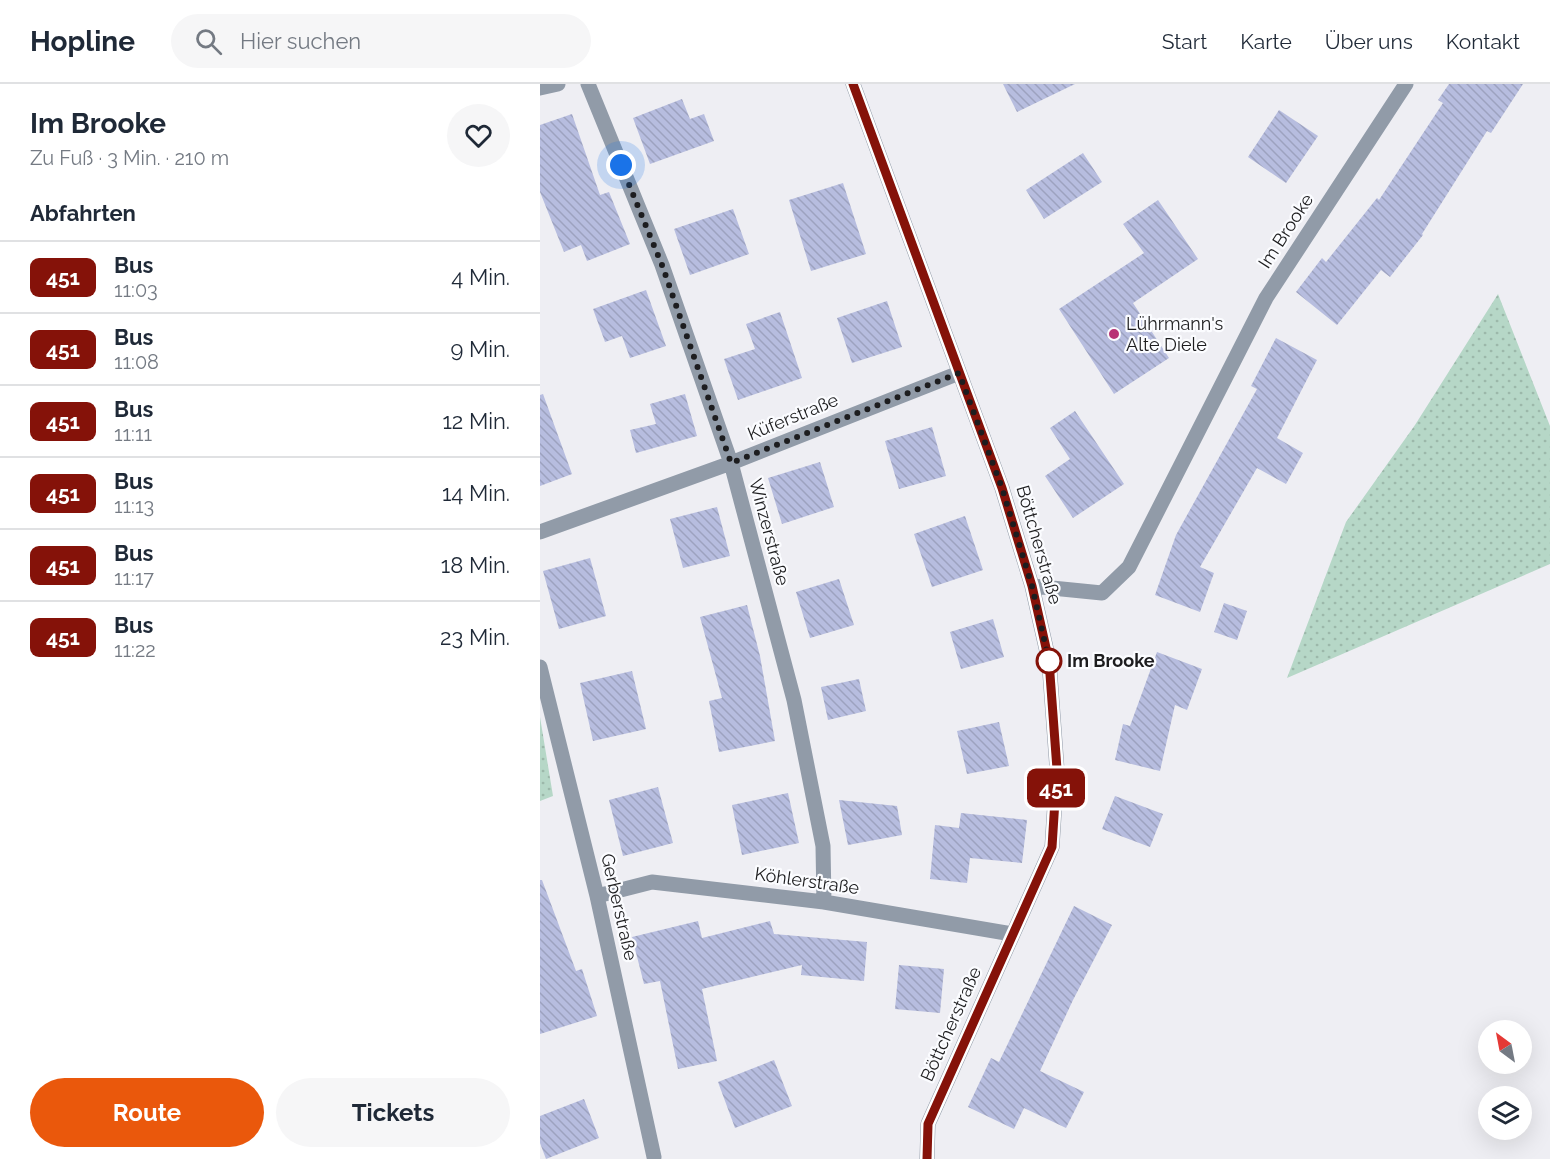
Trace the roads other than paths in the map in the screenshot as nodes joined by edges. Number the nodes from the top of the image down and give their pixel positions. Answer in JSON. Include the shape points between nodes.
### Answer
{"nodes":[{"id":1,"x":558,"y":84,"type":"edge"},
{"id":2,"x":588,"y":84,"type":"edge"},
{"id":3,"x":854,"y":84,"type":"edge"},
{"id":4,"x":1406,"y":84,"type":"edge"},
{"id":5,"x":540,"y":88,"type":"edge"},
{"id":6,"x":959,"y":373,"type":"junction"},
{"id":7,"x":731,"y":463,"type":"junction"},
{"id":8,"x":540,"y":532,"type":"edge"},
{"id":9,"x":1032,"y":586,"type":"junction"},
{"id":10,"x":540,"y":668,"type":"edge"},
{"id":11,"x":597,"y":896,"type":"junction"},
{"id":12,"x":825,"y":902,"type":"junction"},
{"id":13,"x":1012,"y":934,"type":"junction"},
{"id":14,"x":654,"y":1157,"type":"dead end"},
{"id":15,"x":927,"y":1159,"type":"edge"}],
"edges":[{"from":1,"to":5,"type":"street"},
{"from":2,"to":7,"type":"street","name":"Winzerstraße","via":[[662,265]]},
{"from":3,"to":6,"type":"street","name":"Böttcherstraße"},
{"from":4,"to":9,"type":"street","name":"Im Brooke","via":[[1266,298],[1129,567],[1102,593]]},
{"from":6,"to":7,"type":"street","name":"Küferstraße"},
{"from":6,"to":9,"type":"street","name":"Böttcherstraße","via":[[1002,488]]},
{"from":7,"to":8,"type":"street","name":"Küferstraße"},
{"from":7,"to":12,"type":"street","name":"Winzerstraße","via":[[794,700],[823,846]]},
{"from":9,"to":13,"type":"street","name":"Böttcherstraße","via":[[1049,661],[1057,769],[1052,847]]},
{"from":10,"to":11,"type":"street","name":"Gerberstraße"},
{"from":11,"to":12,"type":"street","name":"Köhlerstraße","via":[[652,882]]},
{"from":11,"to":14,"type":"street","name":"Gerberstraße"},
{"from":12,"to":13,"type":"street","name":"Köhlerstraße"},
{"from":13,"to":15,"type":"street","name":"Böttcherstraße","via":[[928,1124]]}]}
